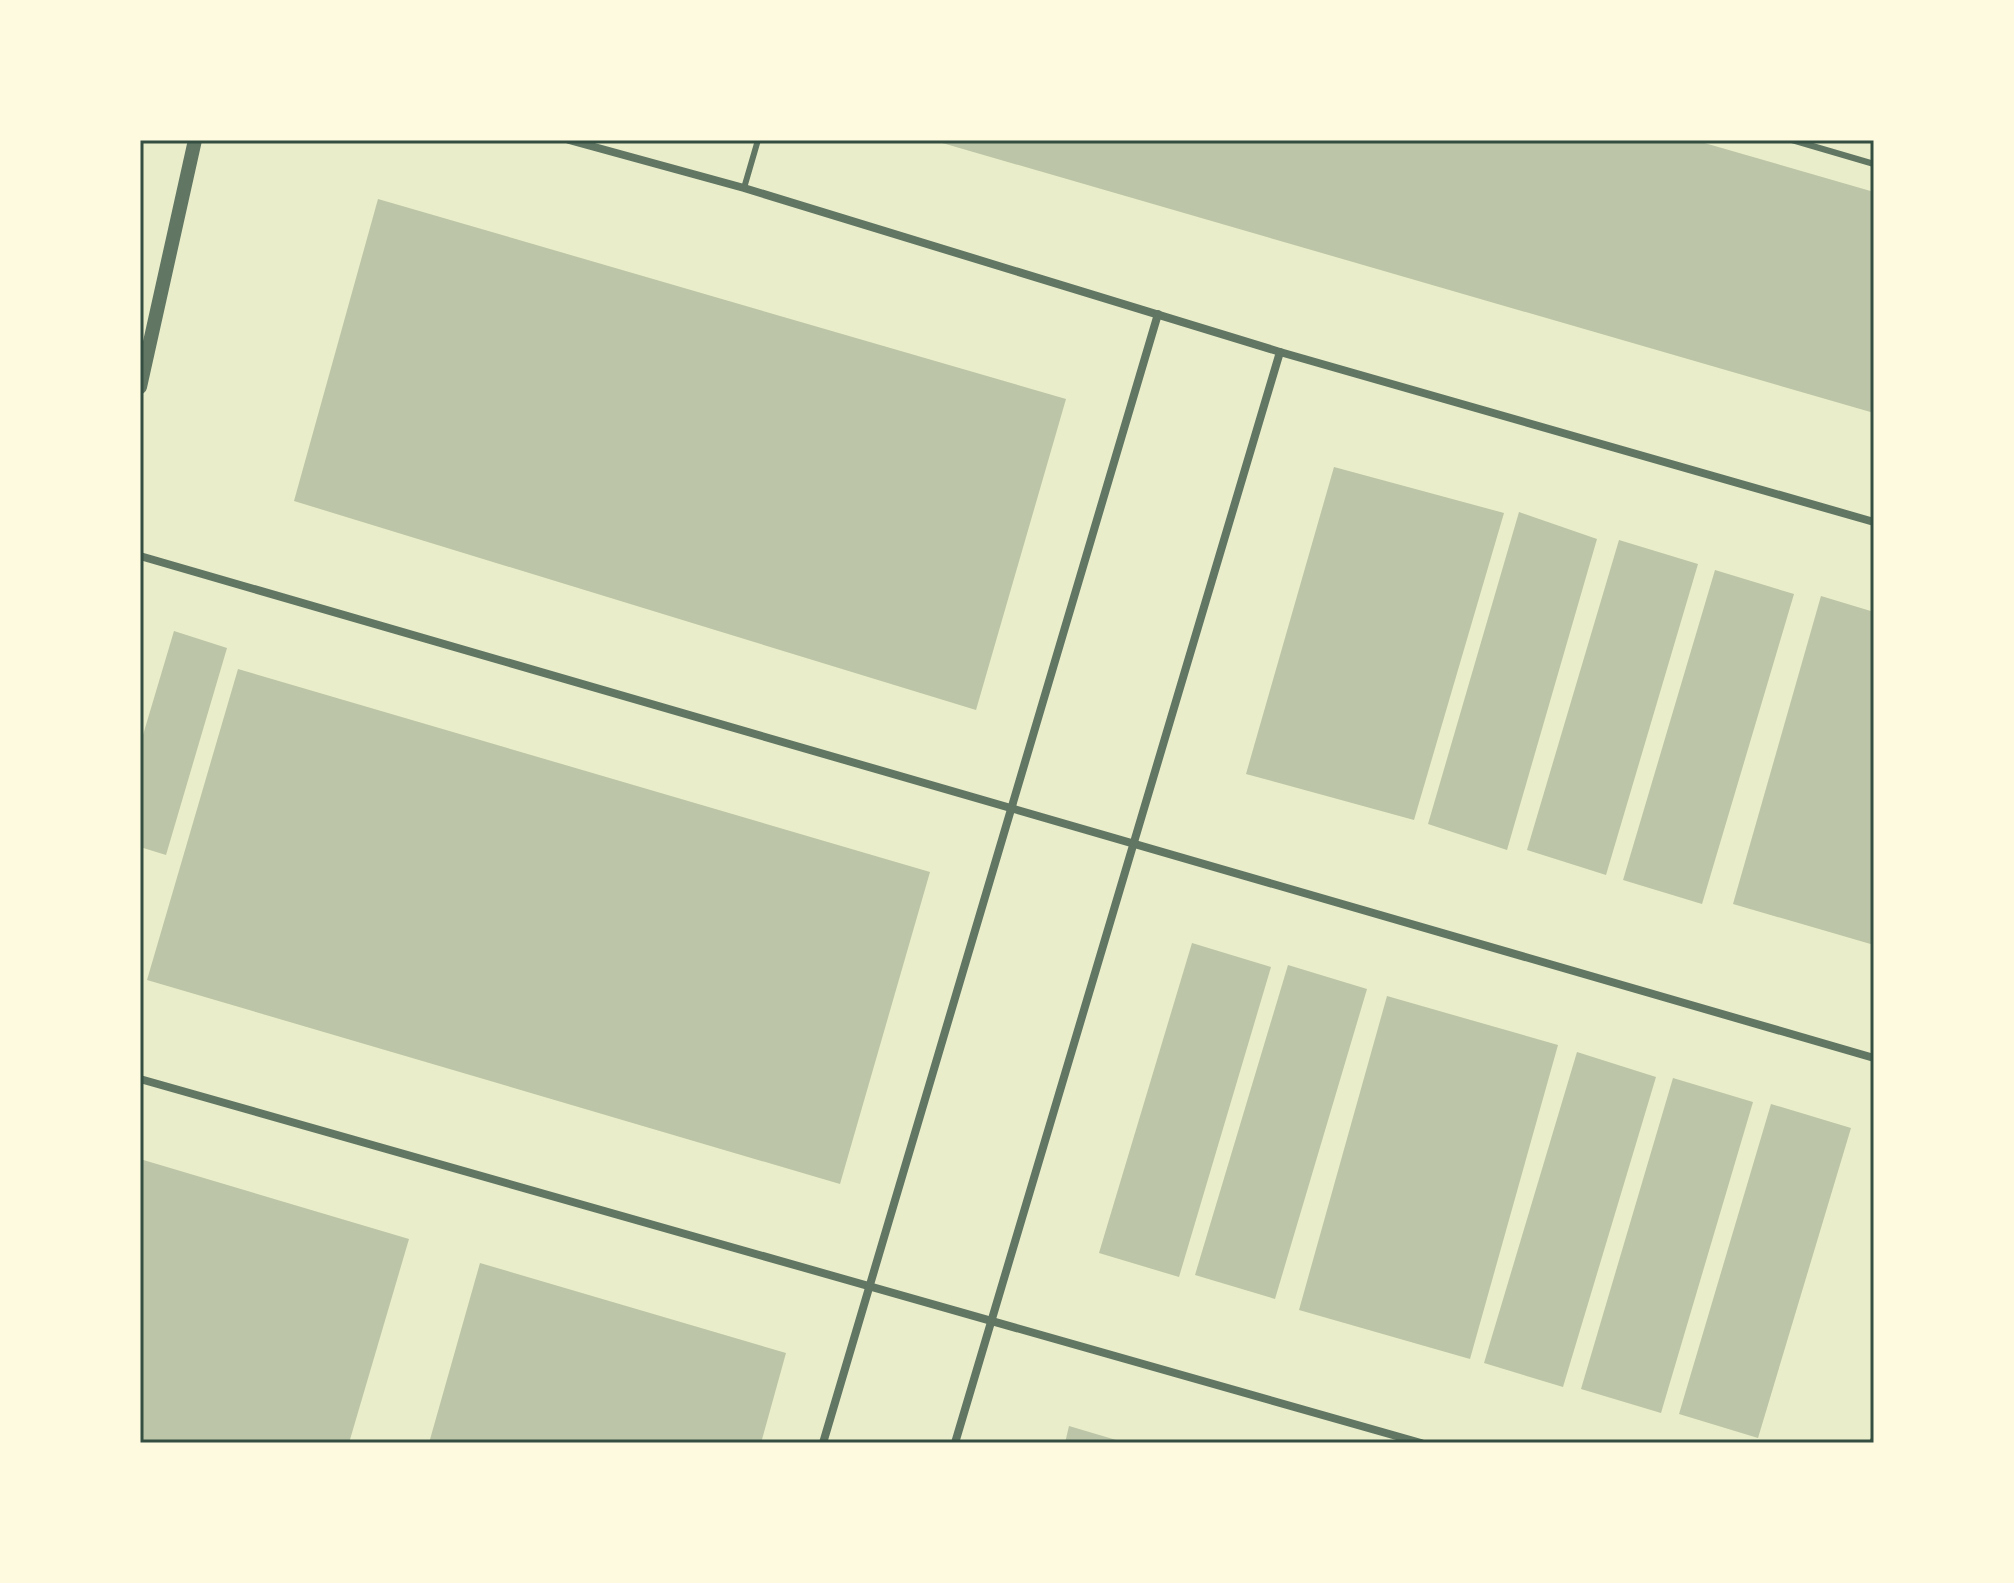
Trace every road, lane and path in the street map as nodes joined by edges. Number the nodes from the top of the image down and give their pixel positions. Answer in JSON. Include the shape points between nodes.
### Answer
{"nodes":[{"id":1,"x":195,"y":140,"type":"edge"},
{"id":2,"x":569,"y":140,"type":"edge"},
{"id":3,"x":758,"y":140,"type":"edge"},
{"id":4,"x":1792,"y":140,"type":"edge"},
{"id":5,"x":1874,"y":164,"type":"edge"},
{"id":6,"x":744,"y":188,"type":"junction"},
{"id":7,"x":1158,"y":314,"type":"junction"},
{"id":8,"x":1280,"y":352,"type":"junction"},
{"id":9,"x":140,"y":387,"type":"edge"},
{"id":10,"x":1874,"y":522,"type":"edge"},
{"id":11,"x":140,"y":556,"type":"edge"},
{"id":12,"x":1012,"y":808,"type":"junction"},
{"id":13,"x":1134,"y":843,"type":"junction"},
{"id":14,"x":1874,"y":1058,"type":"edge"},
{"id":15,"x":140,"y":1079,"type":"edge"},
{"id":16,"x":870,"y":1286,"type":"junction"},
{"id":17,"x":992,"y":1320,"type":"junction"},
{"id":18,"x":823,"y":1443,"type":"edge"},
{"id":19,"x":955,"y":1443,"type":"edge"},
{"id":20,"x":1421,"y":1443,"type":"edge"}],
"edges":[{"from":1,"to":9,"type":"street"},
{"from":2,"to":6,"type":"street"},
{"from":3,"to":6,"type":"lane"},
{"from":4,"to":5,"type":"lane"},
{"from":6,"to":7,"type":"street"},
{"from":7,"to":8,"type":"street"},
{"from":7,"to":12,"type":"street"},
{"from":8,"to":10,"type":"street"},
{"from":8,"to":13,"type":"street"},
{"from":11,"to":12,"type":"street"},
{"from":12,"to":13,"type":"street"},
{"from":12,"to":16,"type":"street"},
{"from":13,"to":14,"type":"street"},
{"from":13,"to":17,"type":"street"},
{"from":15,"to":16,"type":"street"},
{"from":16,"to":17,"type":"street"},
{"from":16,"to":18,"type":"street"},
{"from":17,"to":19,"type":"street"},
{"from":17,"to":20,"type":"street"}]}
